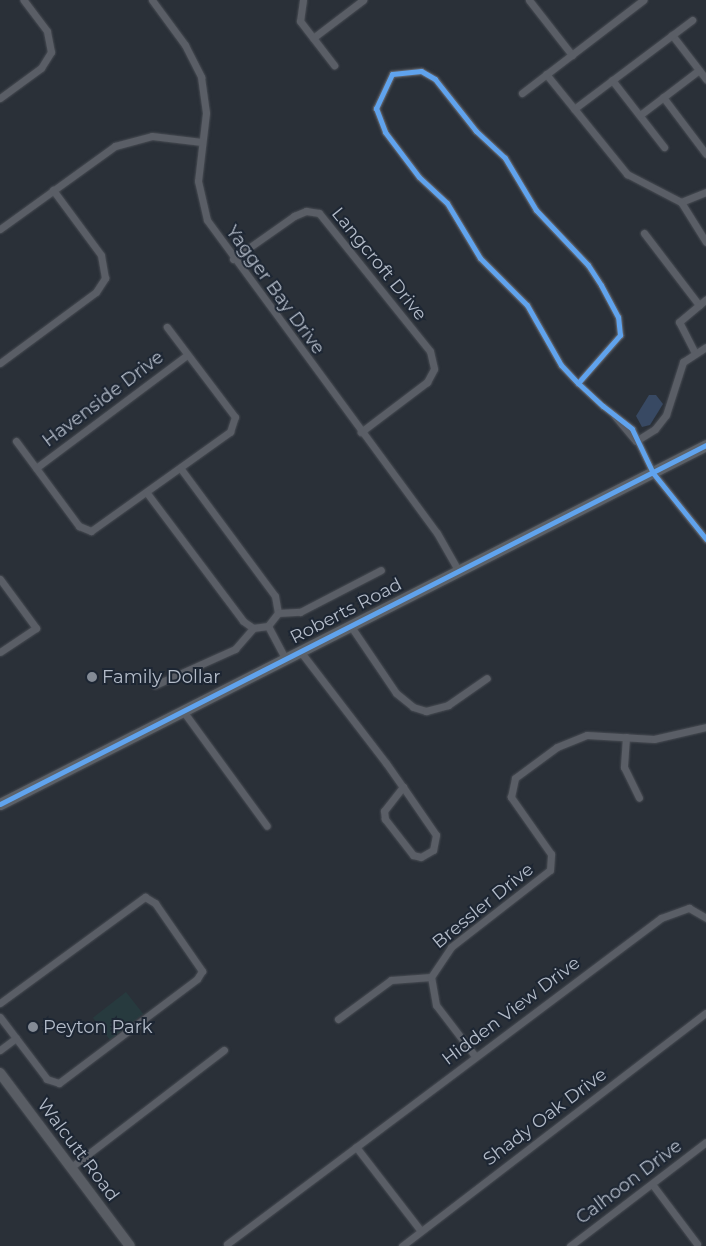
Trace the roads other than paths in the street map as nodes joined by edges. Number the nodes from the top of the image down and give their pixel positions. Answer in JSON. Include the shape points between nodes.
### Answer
{"nodes":[{"id":1,"x":24,"y":0,"type":"edge"},
{"id":2,"x":152,"y":0,"type":"edge"},
{"id":3,"x":303,"y":0,"type":"edge"},
{"id":4,"x":363,"y":0,"type":"edge"},
{"id":5,"x":529,"y":0,"type":"edge"},
{"id":6,"x":643,"y":0,"type":"edge"},
{"id":7,"x":692,"y":20,"type":"dead end"},
{"id":8,"x":672,"y":35,"type":"junction"},
{"id":9,"x":313,"y":38,"type":"junction"},
{"id":10,"x":572,"y":54,"type":"junction"},
{"id":11,"x":334,"y":65,"type":"dead end"},
{"id":12,"x":699,"y":70,"type":"junction"},
{"id":13,"x":546,"y":74,"type":"junction"},
{"id":14,"x":612,"y":80,"type":"junction"},
{"id":15,"x":706,"y":80,"type":"edge"},
{"id":16,"x":522,"y":93,"type":"dead end"},
{"id":17,"x":663,"y":97,"type":"junction"},
{"id":18,"x":0,"y":98,"type":"edge"},
{"id":19,"x":574,"y":110,"type":"junction"},
{"id":20,"x":640,"y":114,"type":"junction"},
{"id":21,"x":202,"y":142,"type":"junction"},
{"id":22,"x":664,"y":147,"type":"dead end"},
{"id":23,"x":706,"y":154,"type":"edge"},
{"id":24,"x":53,"y":190,"type":"junction"},
{"id":25,"x":706,"y":192,"type":"edge"},
{"id":26,"x":681,"y":202,"type":"junction"},
{"id":27,"x":0,"y":229,"type":"edge"},
{"id":28,"x":644,"y":233,"type":"dead end"},
{"id":29,"x":706,"y":242,"type":"edge"},
{"id":30,"x":233,"y":259,"type":"junction"},
{"id":31,"x":706,"y":299,"type":"edge"},
{"id":32,"x":698,"y":305,"type":"junction"},
{"id":33,"x":167,"y":327,"type":"dead end"},
{"id":34,"x":706,"y":347,"type":"edge"},
{"id":35,"x":695,"y":353,"type":"junction"},
{"id":36,"x":187,"y":355,"type":"junction"},
{"id":37,"x":0,"y":363,"type":"edge"},
{"id":38,"x":578,"y":383,"type":"junction"},
{"id":39,"x":361,"y":432,"type":"junction"},
{"id":40,"x":16,"y":441,"type":"dead end"},
{"id":41,"x":636,"y":441,"type":"junction"},
{"id":42,"x":706,"y":445,"type":"edge"},
{"id":43,"x":36,"y":468,"type":"junction"},
{"id":44,"x":181,"y":469,"type":"junction"},
{"id":45,"x":653,"y":473,"type":"junction"},
{"id":46,"x":147,"y":493,"type":"junction"},
{"id":47,"x":706,"y":540,"type":"edge"},
{"id":48,"x":381,"y":570,"type":"dead end"},
{"id":49,"x":458,"y":570,"type":"junction"},
{"id":50,"x":0,"y":579,"type":"edge"},
{"id":51,"x":278,"y":613,"type":"junction"},
{"id":52,"x":350,"y":625,"type":"junction"},
{"id":53,"x":268,"y":626,"type":"junction"},
{"id":54,"x":253,"y":628,"type":"junction"},
{"id":55,"x":300,"y":650,"type":"junction"},
{"id":56,"x":0,"y":652,"type":"edge"},
{"id":57,"x":285,"y":658,"type":"junction"},
{"id":58,"x":487,"y":678,"type":"dead end"},
{"id":59,"x":155,"y":685,"type":"dead end"},
{"id":60,"x":182,"y":711,"type":"junction"},
{"id":61,"x":706,"y":727,"type":"edge"},
{"id":62,"x":626,"y":737,"type":"junction"},
{"id":63,"x":403,"y":787,"type":"junction"},
{"id":64,"x":639,"y":798,"type":"dead end"},
{"id":65,"x":0,"y":804,"type":"edge"},
{"id":66,"x":267,"y":826,"type":"dead end"},
{"id":67,"x":706,"y":918,"type":"edge"},
{"id":68,"x":431,"y":977,"type":"junction"},
{"id":69,"x":0,"y":1003,"type":"edge"},
{"id":70,"x":706,"y":1013,"type":"edge"},
{"id":71,"x":0,"y":1017,"type":"edge"},
{"id":72,"x":338,"y":1019,"type":"dead end"},
{"id":73,"x":16,"y":1038,"type":"junction"},
{"id":74,"x":0,"y":1050,"type":"edge"},
{"id":75,"x":224,"y":1050,"type":"dead end"},
{"id":76,"x":475,"y":1056,"type":"junction"},
{"id":77,"x":0,"y":1073,"type":"edge"},
{"id":78,"x":706,"y":1142,"type":"edge"},
{"id":79,"x":356,"y":1147,"type":"junction"},
{"id":80,"x":70,"y":1168,"type":"junction"},
{"id":81,"x":652,"y":1184,"type":"junction"},
{"id":82,"x":421,"y":1231,"type":"junction"},
{"id":83,"x":227,"y":1244,"type":"dead end"},
{"id":84,"x":697,"y":1244,"type":"dead end"},
{"id":85,"x":130,"y":1246,"type":"edge"},
{"id":86,"x":402,"y":1246,"type":"edge"},
{"id":87,"x":570,"y":1246,"type":"edge"}],
"edges":[{"from":1,"to":18,"type":"street","via":[[47,31],[51,52],[41,68]]},
{"from":2,"to":21,"type":"street","name":"Yagger Bay Drive","via":[[185,45],[201,77],[206,113]]},
{"from":3,"to":9,"type":"street","via":[[298,16]]},
{"from":4,"to":9,"type":"street"},
{"from":5,"to":10,"type":"street"},
{"from":6,"to":10,"type":"street"},
{"from":7,"to":8,"type":"street"},
{"from":8,"to":12,"type":"street"},
{"from":8,"to":14,"type":"street"},
{"from":9,"to":11,"type":"street"},
{"from":10,"to":13,"type":"street"},
{"from":12,"to":15,"type":"street"},
{"from":12,"to":17,"type":"street"},
{"from":13,"to":16,"type":"street"},
{"from":13,"to":19,"type":"street"},
{"from":14,"to":19,"type":"street"},
{"from":14,"to":20,"type":"street"},
{"from":17,"to":20,"type":"street"},
{"from":17,"to":23,"type":"street"},
{"from":19,"to":26,"type":"street","via":[[627,174]]},
{"from":20,"to":22,"type":"street"},
{"from":21,"to":24,"type":"street","via":[[152,136],[133,139],[98,155]]},
{"from":21,"to":30,"type":"street","name":"Yagger Bay Drive","via":[[200,200]]},
{"from":24,"to":27,"type":"street"},
{"from":24,"to":37,"type":"street","via":[[101,255],[106,273],[96,292]]},
{"from":25,"to":26,"type":"street"},
{"from":26,"to":29,"type":"street"},
{"from":28,"to":32,"type":"street"},
{"from":30,"to":39,"type":"street","name":"Yagger Bay Drive"},
{"from":30,"to":39,"type":"street","name":"Langcroft Drive","via":[[294,216],[306,211],[319,213],[430,351],[434,370],[422,387]]},
{"from":31,"to":32,"type":"street"},
{"from":32,"to":35,"type":"street","via":[[684,316],[679,329]]},
{"from":33,"to":36,"type":"street"},
{"from":34,"to":35,"type":"street"},
{"from":35,"to":41,"type":"street","via":[[682,362],[662,422]]},
{"from":36,"to":43,"type":"street","name":"Havenside Drive"},
{"from":36,"to":44,"type":"street","via":[[235,417],[230,432]]},
{"from":38,"to":38,"type":"street","via":[[620,335],[618,317],[602,286],[588,265],[536,210],[505,158],[476,131],[436,79],[421,70],[402,70],[387,79],[376,108],[378,122],[419,177],[447,203],[480,258],[527,305],[562,366]]},
{"from":38,"to":41,"type":"street","via":[[632,429]]},
{"from":39,"to":49,"type":"street","name":"Yagger Bay Drive","via":[[437,533]]},
{"from":40,"to":43,"type":"street"},
{"from":41,"to":45,"type":"street"},
{"from":42,"to":45,"type":"main road","name":"Roberts Road"},
{"from":43,"to":46,"type":"street","via":[[79,526],[98,529]]},
{"from":44,"to":46,"type":"street"},
{"from":44,"to":51,"type":"street","via":[[275,596]]},
{"from":45,"to":47,"type":"street"},
{"from":45,"to":49,"type":"main road","name":"Roberts Road"},
{"from":46,"to":54,"type":"street"},
{"from":48,"to":51,"type":"street","via":[[300,612]]},
{"from":49,"to":52,"type":"main road","name":"Roberts Road"},
{"from":50,"to":56,"type":"street","via":[[36,628]]},
{"from":51,"to":53,"type":"street"},
{"from":52,"to":55,"type":"main road","name":"Roberts Road"},
{"from":52,"to":58,"type":"street","via":[[396,693],[413,707],[426,710],[448,705]]},
{"from":53,"to":54,"type":"street"},
{"from":53,"to":57,"type":"street"},
{"from":54,"to":59,"type":"street","via":[[235,649]]},
{"from":55,"to":57,"type":"main road","name":"Roberts Road"},
{"from":55,"to":63,"type":"street"},
{"from":57,"to":60,"type":"main road","name":"Roberts Road"},
{"from":60,"to":65,"type":"main road","name":"Roberts Road"},
{"from":60,"to":66,"type":"street"},
{"from":61,"to":62,"type":"street","name":"Bressler Drive","via":[[654,739]]},
{"from":62,"to":64,"type":"street","via":[[624,767]]},
{"from":62,"to":68,"type":"street","name":"Bressler Drive","via":[[587,735],[571,740],[515,778],[510,794],[551,854],[550,870],[451,947]]},
{"from":63,"to":63,"type":"street","via":[[384,811],[385,819],[413,855],[421,857],[433,850],[436,835]]},
{"from":67,"to":76,"type":"street","name":"Hidden View Drive","via":[[688,908],[661,918]]},
{"from":68,"to":72,"type":"street","via":[[391,980]]},
{"from":68,"to":76,"type":"street","via":[[436,1004]]},
{"from":69,"to":73,"type":"street","via":[[145,897],[155,903],[202,971],[59,1083],[48,1079]]},
{"from":70,"to":82,"type":"street","name":"Shady Oak Drive"},
{"from":71,"to":73,"type":"street"},
{"from":73,"to":74,"type":"street"},
{"from":75,"to":80,"type":"street"},
{"from":76,"to":79,"type":"street","name":"Hidden View Drive"},
{"from":77,"to":80,"type":"street","name":"Walcutt Road"},
{"from":78,"to":81,"type":"street","name":"Calhoon Drive"},
{"from":79,"to":82,"type":"street"},
{"from":79,"to":83,"type":"street","name":"Hidden View Drive"},
{"from":80,"to":85,"type":"street","name":"Walcutt Road"},
{"from":81,"to":84,"type":"street"},
{"from":81,"to":87,"type":"street","name":"Calhoon Drive"},
{"from":82,"to":86,"type":"street","name":"Shady Oak Drive"}]}
